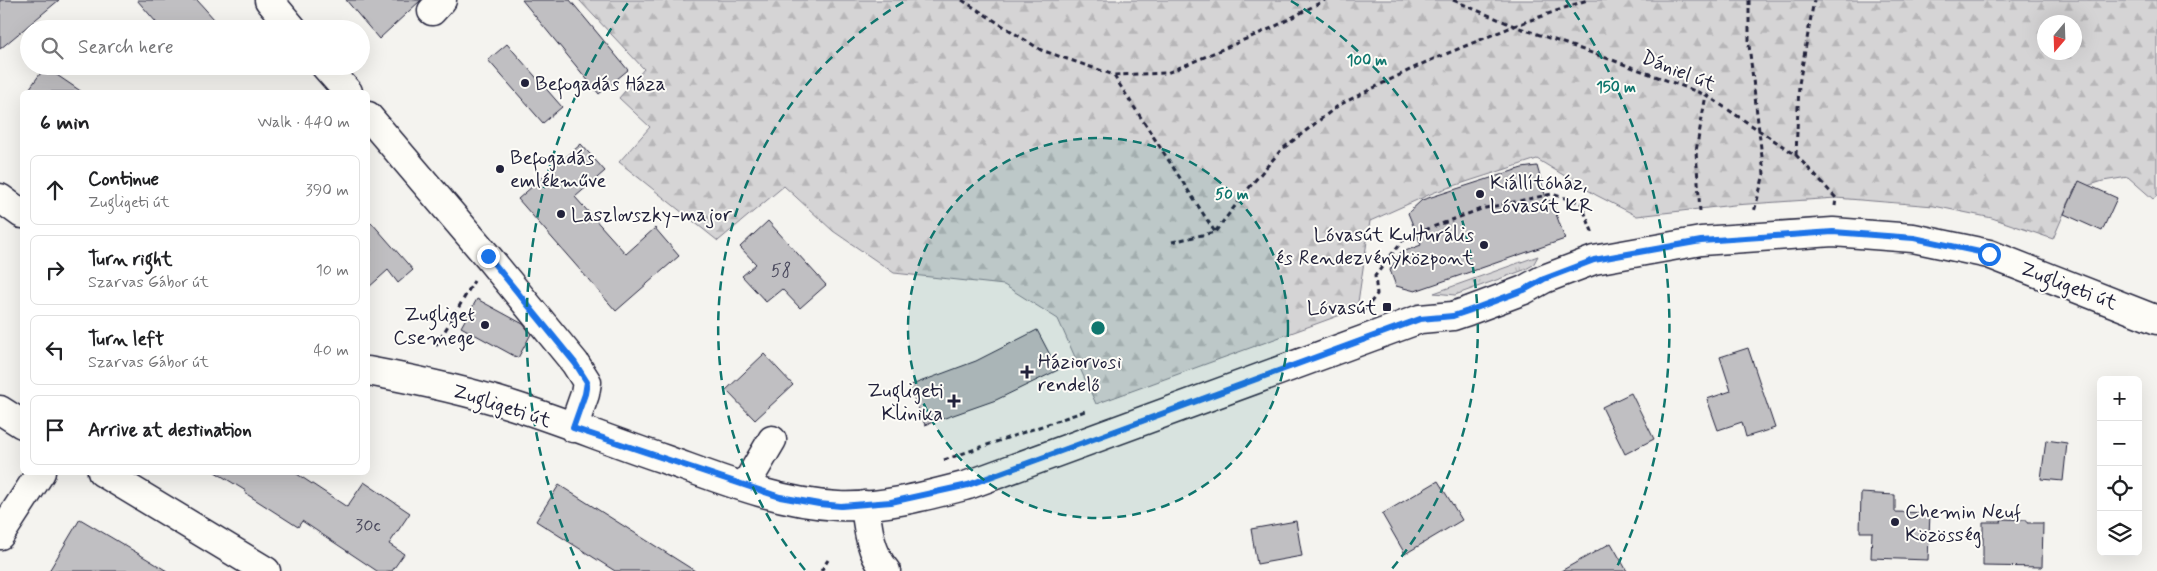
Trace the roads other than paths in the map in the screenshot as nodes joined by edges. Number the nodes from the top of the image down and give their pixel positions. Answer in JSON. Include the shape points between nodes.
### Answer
{"nodes":[{"id":1,"x":269,"y":0,"type":"edge"},
{"id":2,"x":286,"y":20,"type":"edge"},
{"id":3,"x":333,"y":75,"type":"edge"},
{"id":4,"x":346,"y":90,"type":"edge"},
{"id":5,"x":370,"y":118,"type":"edge"},
{"id":6,"x":0,"y":198,"type":"edge"},
{"id":7,"x":20,"y":213,"type":"edge"},
{"id":8,"x":2157,"y":320,"type":"edge"},
{"id":9,"x":370,"y":372,"type":"edge"},
{"id":10,"x":0,"y":410,"type":"edge"},
{"id":11,"x":20,"y":423,"type":"edge"},
{"id":12,"x":573,"y":428,"type":"junction"},
{"id":13,"x":772,"y":440,"type":"dead end"},
{"id":14,"x":39,"y":475,"type":"edge"},
{"id":15,"x":107,"y":475,"type":"edge"},
{"id":16,"x":745,"y":486,"type":"junction"},
{"id":17,"x":866,"y":505,"type":"junction"},
{"id":18,"x":0,"y":535,"type":"edge"},
{"id":19,"x":266,"y":571,"type":"edge"},
{"id":20,"x":886,"y":571,"type":"edge"}],
"edges":[{"from":1,"to":2,"type":"street"},
{"from":3,"to":4,"type":"street"},
{"from":5,"to":12,"type":"street","via":[[575,363],[587,382]]},
{"from":6,"to":7,"type":"street"},
{"from":8,"to":17,"type":"street","name":"Zugligeti út","via":[[1989,254],[1914,238],[1833,232],[1701,241],[1594,260],[1476,308],[1453,316],[1420,319],[968,485],[915,498]]},
{"from":9,"to":12,"type":"street","name":"Zugligeti út","via":[[426,381],[511,405]]},
{"from":10,"to":11,"type":"street"},
{"from":12,"to":16,"type":"street","name":"Zugligeti út"},
{"from":13,"to":16,"type":"street"},
{"from":14,"to":18,"type":"street"},
{"from":15,"to":19,"type":"street"},
{"from":16,"to":17,"type":"street","name":"Zugligeti út","via":[[798,501]]},
{"from":17,"to":20,"type":"street","via":[[869,536]]}]}
